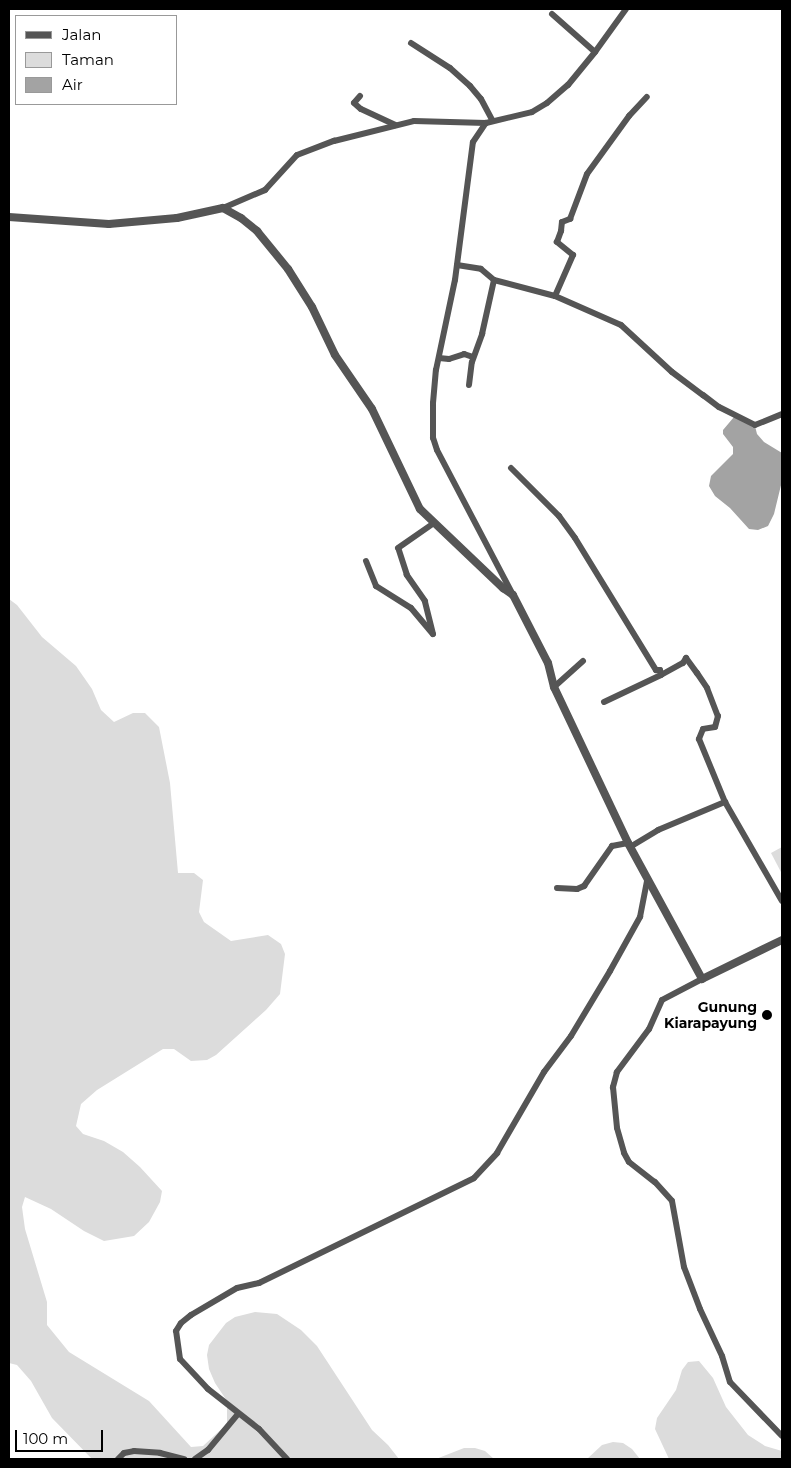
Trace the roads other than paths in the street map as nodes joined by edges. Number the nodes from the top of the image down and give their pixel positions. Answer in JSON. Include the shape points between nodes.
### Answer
{"nodes":[{"id":1,"x":626,"y":9,"type":"edge"},
{"id":2,"x":552,"y":14,"type":"dead end"},
{"id":3,"x":411,"y":43,"type":"dead end"},
{"id":4,"x":596,"y":52,"type":"junction"},
{"id":5,"x":360,"y":96,"type":"dead end"},
{"id":6,"x":647,"y":97,"type":"dead end"},
{"id":7,"x":489,"y":121,"type":"junction"},
{"id":8,"x":396,"y":124,"type":"junction"},
{"id":9,"x":223,"y":208,"type":"junction"},
{"id":10,"x":9,"y":217,"type":"edge"},
{"id":11,"x":457,"y":265,"type":"junction"},
{"id":12,"x":494,"y":280,"type":"junction"},
{"id":13,"x":555,"y":296,"type":"junction"},
{"id":14,"x":473,"y":357,"type":"junction"},
{"id":15,"x":439,"y":358,"type":"junction"},
{"id":16,"x":469,"y":385,"type":"dead end"},
{"id":17,"x":782,"y":414,"type":"edge"},
{"id":18,"x":511,"y":468,"type":"dead end"},
{"id":19,"x":434,"y":523,"type":"junction"},
{"id":20,"x":366,"y":561,"type":"dead end"},
{"id":21,"x":513,"y":595,"type":"junction"},
{"id":22,"x":583,"y":661,"type":"dead end"},
{"id":23,"x":661,"y":675,"type":"junction"},
{"id":24,"x":554,"y":687,"type":"junction"},
{"id":25,"x":604,"y":702,"type":"dead end"},
{"id":26,"x":725,"y":802,"type":"junction"},
{"id":27,"x":629,"y":845,"type":"junction"},
{"id":28,"x":647,"y":878,"type":"junction"},
{"id":29,"x":557,"y":888,"type":"dead end"},
{"id":30,"x":782,"y":901,"type":"edge"},
{"id":31,"x":782,"y":940,"type":"edge"},
{"id":32,"x":702,"y":979,"type":"junction"},
{"id":33,"x":238,"y":1414,"type":"junction"},
{"id":34,"x":782,"y":1436,"type":"edge"},
{"id":35,"x":118,"y":1459,"type":"edge"},
{"id":36,"x":184,"y":1459,"type":"edge"},
{"id":37,"x":195,"y":1459,"type":"edge"},
{"id":38,"x":287,"y":1459,"type":"edge"}],
"edges":[{"from":1,"to":4,"type":"street"},
{"from":2,"to":4,"type":"street"},
{"from":3,"to":7,"type":"street","via":[[450,68],[470,86],[481,99]]},
{"from":4,"to":7,"type":"street","via":[[568,85],[543,106],[532,112]]},
{"from":5,"to":8,"type":"street","via":[[354,103],[361,109]]},
{"from":6,"to":13,"type":"street","via":[[628,116],[586,174],[570,219],[562,222],[557,242],[574,255]]},
{"from":7,"to":8,"type":"street"},
{"from":7,"to":11,"type":"street","via":[[473,142]]},
{"from":8,"to":9,"type":"street","via":[[297,155],[265,190]]},
{"from":9,"to":10,"type":"street","via":[[177,218],[109,224]]},
{"from":9,"to":19,"type":"street","via":[[257,231],[288,269],[312,307],[340,363],[372,410],[415,501]]},
{"from":11,"to":12,"type":"street","via":[[481,269]]},
{"from":11,"to":15,"type":"street"},
{"from":12,"to":13,"type":"street"},
{"from":12,"to":14,"type":"street","via":[[482,334]]},
{"from":13,"to":17,"type":"street","via":[[621,326],[672,372],[719,407],[755,425]]},
{"from":14,"to":15,"type":"street","via":[[464,354],[449,359]]},
{"from":14,"to":16,"type":"street"},
{"from":15,"to":21,"type":"street","via":[[433,403],[434,444]]},
{"from":18,"to":23,"type":"street","via":[[559,516],[575,538]]},
{"from":19,"to":20,"type":"street","via":[[398,548],[407,575],[425,601],[433,634],[411,608],[376,586]]},
{"from":19,"to":21,"type":"street"},
{"from":21,"to":24,"type":"street","via":[[548,663]]},
{"from":22,"to":24,"type":"street"},
{"from":23,"to":25,"type":"street"},
{"from":23,"to":26,"type":"street","via":[[686,658],[706,688],[718,716],[715,726],[703,729],[699,739]]},
{"from":24,"to":27,"type":"street"},
{"from":26,"to":27,"type":"street"},
{"from":26,"to":30,"type":"street"},
{"from":27,"to":28,"type":"street"},
{"from":27,"to":29,"type":"street","via":[[612,846],[584,886]]},
{"from":28,"to":32,"type":"street"},
{"from":28,"to":33,"type":"street","via":[[644,906],[634,930],[497,1153],[474,1178],[259,1283],[237,1288],[181,1323],[176,1332],[180,1359],[208,1389]]},
{"from":31,"to":32,"type":"street"},
{"from":32,"to":34,"type":"street","via":[[662,1000],[649,1029],[617,1072],[613,1087],[617,1128],[629,1162],[672,1200],[684,1267],[730,1382]]},
{"from":33,"to":37,"type":"street","via":[[208,1450]]},
{"from":33,"to":38,"type":"street","via":[[259,1429]]},
{"from":35,"to":36,"type":"street","via":[[124,1453],[134,1451]]}]}
